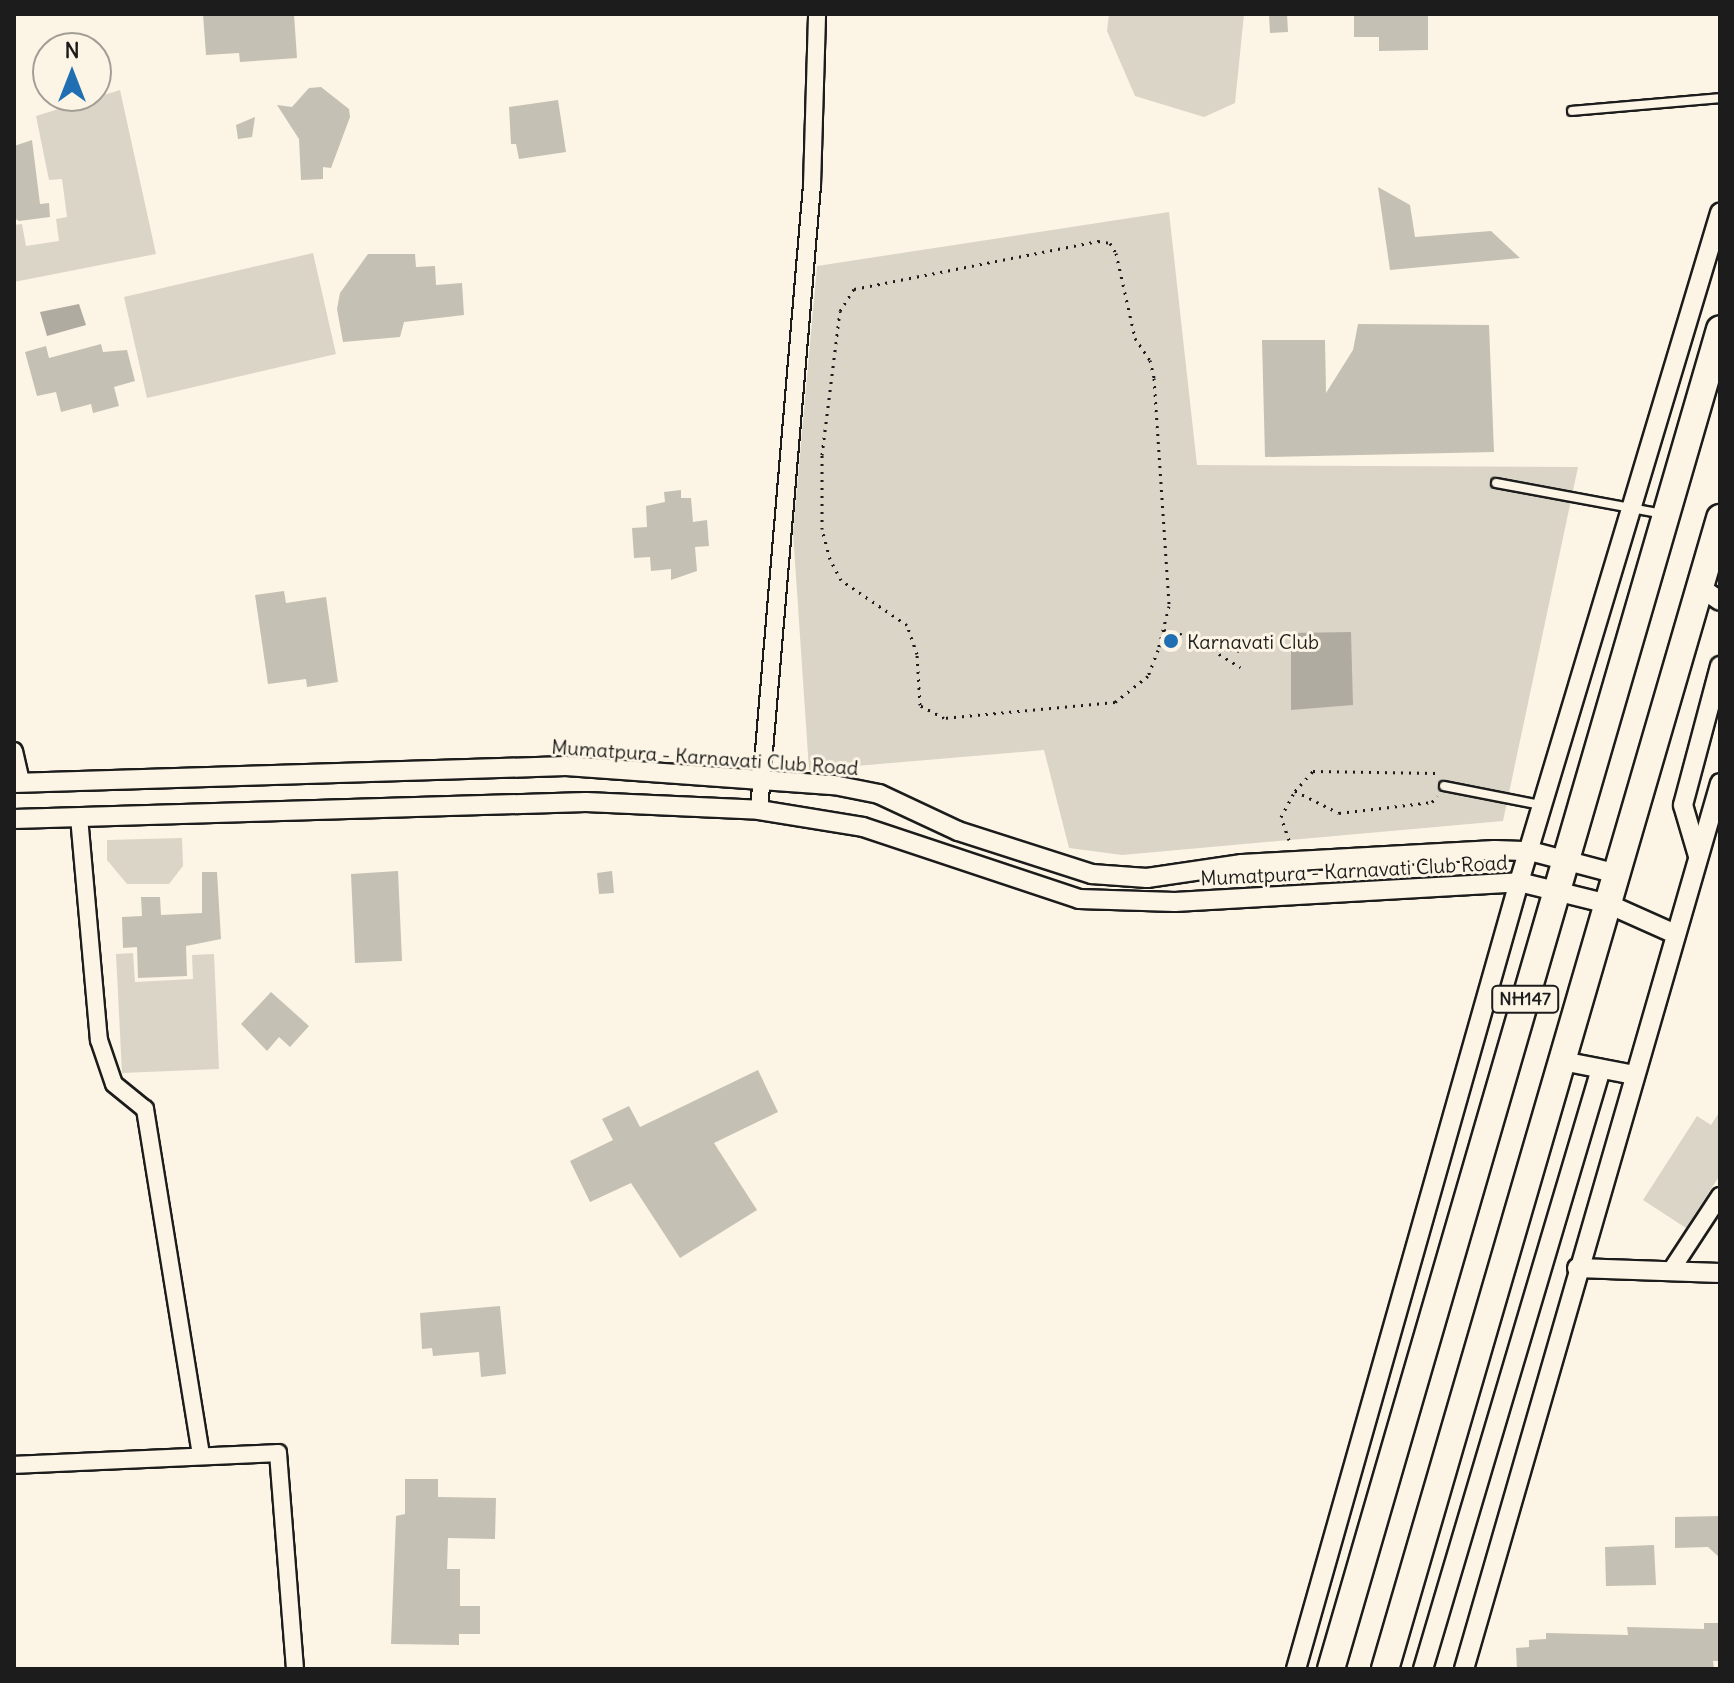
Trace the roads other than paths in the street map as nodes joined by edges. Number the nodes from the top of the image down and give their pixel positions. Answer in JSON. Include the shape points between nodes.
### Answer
{"nodes":[{"id":1,"x":817,"y":14,"type":"edge"},
{"id":2,"x":1720,"y":98,"type":"edge"},
{"id":3,"x":1572,"y":111,"type":"dead end"},
{"id":4,"x":1720,"y":213,"type":"edge"},
{"id":5,"x":1720,"y":329,"type":"edge"},
{"id":6,"x":1496,"y":483,"type":"dead end"},
{"id":7,"x":1633,"y":508,"type":"junction"},
{"id":8,"x":1666,"y":515,"type":"junction"},
{"id":9,"x":1720,"y":518,"type":"edge"},
{"id":10,"x":1710,"y":594,"type":"edge"},
{"id":11,"x":1720,"y":666,"type":"edge"},
{"id":12,"x":14,"y":751,"type":"edge"},
{"id":13,"x":761,"y":779,"type":"junction"},
{"id":14,"x":18,"y":783,"type":"edge"},
{"id":15,"x":1720,"y":783,"type":"edge"},
{"id":16,"x":1444,"y":786,"type":"road end"},
{"id":17,"x":1545,"y":805,"type":"junction"},
{"id":18,"x":759,"y":810,"type":"junction"},
{"id":19,"x":79,"y":817,"type":"junction"},
{"id":20,"x":14,"y":819,"type":"edge"},
{"id":21,"x":1530,"y":851,"type":"junction"},
{"id":22,"x":1698,"y":857,"type":"junction"},
{"id":23,"x":1566,"y":860,"type":"junction"},
{"id":24,"x":1617,"y":874,"type":"junction"},
{"id":25,"x":1519,"y":882,"type":"junction"},
{"id":26,"x":1557,"y":889,"type":"junction"},
{"id":27,"x":1608,"y":904,"type":"junction"},
{"id":28,"x":1675,"y":934,"type":"junction"},
{"id":29,"x":1562,"y":1061,"type":"junction"},
{"id":30,"x":1601,"y":1069,"type":"junction"},
{"id":31,"x":1634,"y":1075,"type":"junction"},
{"id":32,"x":1720,"y":1196,"type":"edge"},
{"id":33,"x":1577,"y":1268,"type":"junction"},
{"id":34,"x":1670,"y":1272,"type":"junction"},
{"id":35,"x":1720,"y":1273,"type":"edge"},
{"id":36,"x":201,"y":1456,"type":"junction"},
{"id":37,"x":14,"y":1465,"type":"edge"},
{"id":38,"x":295,"y":1669,"type":"edge"},
{"id":39,"x":1296,"y":1669,"type":"edge"},
{"id":40,"x":1331,"y":1669,"type":"edge"},
{"id":41,"x":1385,"y":1669,"type":"edge"},
{"id":42,"x":1423,"y":1669,"type":"edge"},
{"id":43,"x":1464,"y":1669,"type":"edge"}],
"edges":[{"from":1,"to":13,"type":"street","via":[[812,185]]},
{"from":2,"to":3,"type":"lane"},
{"from":4,"to":7,"type":"street"},
{"from":5,"to":8,"type":"highway","number":"NH147"},
{"from":6,"to":7,"type":"lane"},
{"from":7,"to":8,"type":"lane"},
{"from":7,"to":17,"type":"street"},
{"from":8,"to":23,"type":"highway","number":"NH147"},
{"from":9,"to":10,"type":"highway","number":"NH147"},
{"from":10,"to":24,"type":"highway","number":"NH147"},
{"from":11,"to":22,"type":"street","via":[[1683,805]]},
{"from":12,"to":14,"type":"street"},
{"from":13,"to":14,"type":"street","name":"Mumatpura - Karnavati Club Road","via":[[566,766]]},
{"from":13,"to":18,"type":"street"},
{"from":13,"to":21,"type":"street","name":"Mumatpura - Karnavati Club Road","via":[[879,794],[958,831],[1092,874],[1147,878],[1242,864]]},
{"from":15,"to":22,"type":"street"},
{"from":16,"to":17,"type":"lane"},
{"from":17,"to":21,"type":"street"},
{"from":18,"to":19,"type":"street","name":"Mumatpura - Karnavati Club Road","via":[[586,802]]},
{"from":18,"to":25,"type":"street","name":"Mumatpura - Karnavati Club Road","via":[[863,827],[1079,899],[1175,902]]},
{"from":19,"to":20,"type":"street","name":"Mumatpura - Karnavati Club Road"},
{"from":19,"to":36,"type":"street","via":[[99,1040],[114,1084],[145,1109]]},
{"from":21,"to":23,"type":"street","name":"Mumatpura - Karnavati Club Road"},
{"from":21,"to":25,"type":"street"},
{"from":22,"to":28,"type":"street"},
{"from":23,"to":24,"type":"street","name":"Mumatpura - Karnavati Club Road"},
{"from":23,"to":26,"type":"highway","number":"NH147"},
{"from":24,"to":27,"type":"highway","number":"NH147"},
{"from":25,"to":26,"type":"street","name":"Mumatpura - Karnavati Club Road"},
{"from":25,"to":39,"type":"street"},
{"from":26,"to":27,"type":"street","name":"Mumatpura - Karnavati Club Road"},
{"from":26,"to":40,"type":"highway","number":"NH147"},
{"from":27,"to":28,"type":"street","name":"Mumatpura - Karnavati Club Road"},
{"from":27,"to":29,"type":"highway","number":"NH147"},
{"from":28,"to":31,"type":"street"},
{"from":29,"to":30,"type":"street"},
{"from":29,"to":41,"type":"highway","number":"NH147"},
{"from":30,"to":31,"type":"street"},
{"from":30,"to":42,"type":"street"},
{"from":31,"to":33,"type":"street"},
{"from":32,"to":34,"type":"street"},
{"from":33,"to":34,"type":"street"},
{"from":33,"to":43,"type":"street"},
{"from":34,"to":35,"type":"street"},
{"from":36,"to":37,"type":"street"},
{"from":36,"to":38,"type":"street","via":[[278,1453]]}]}
